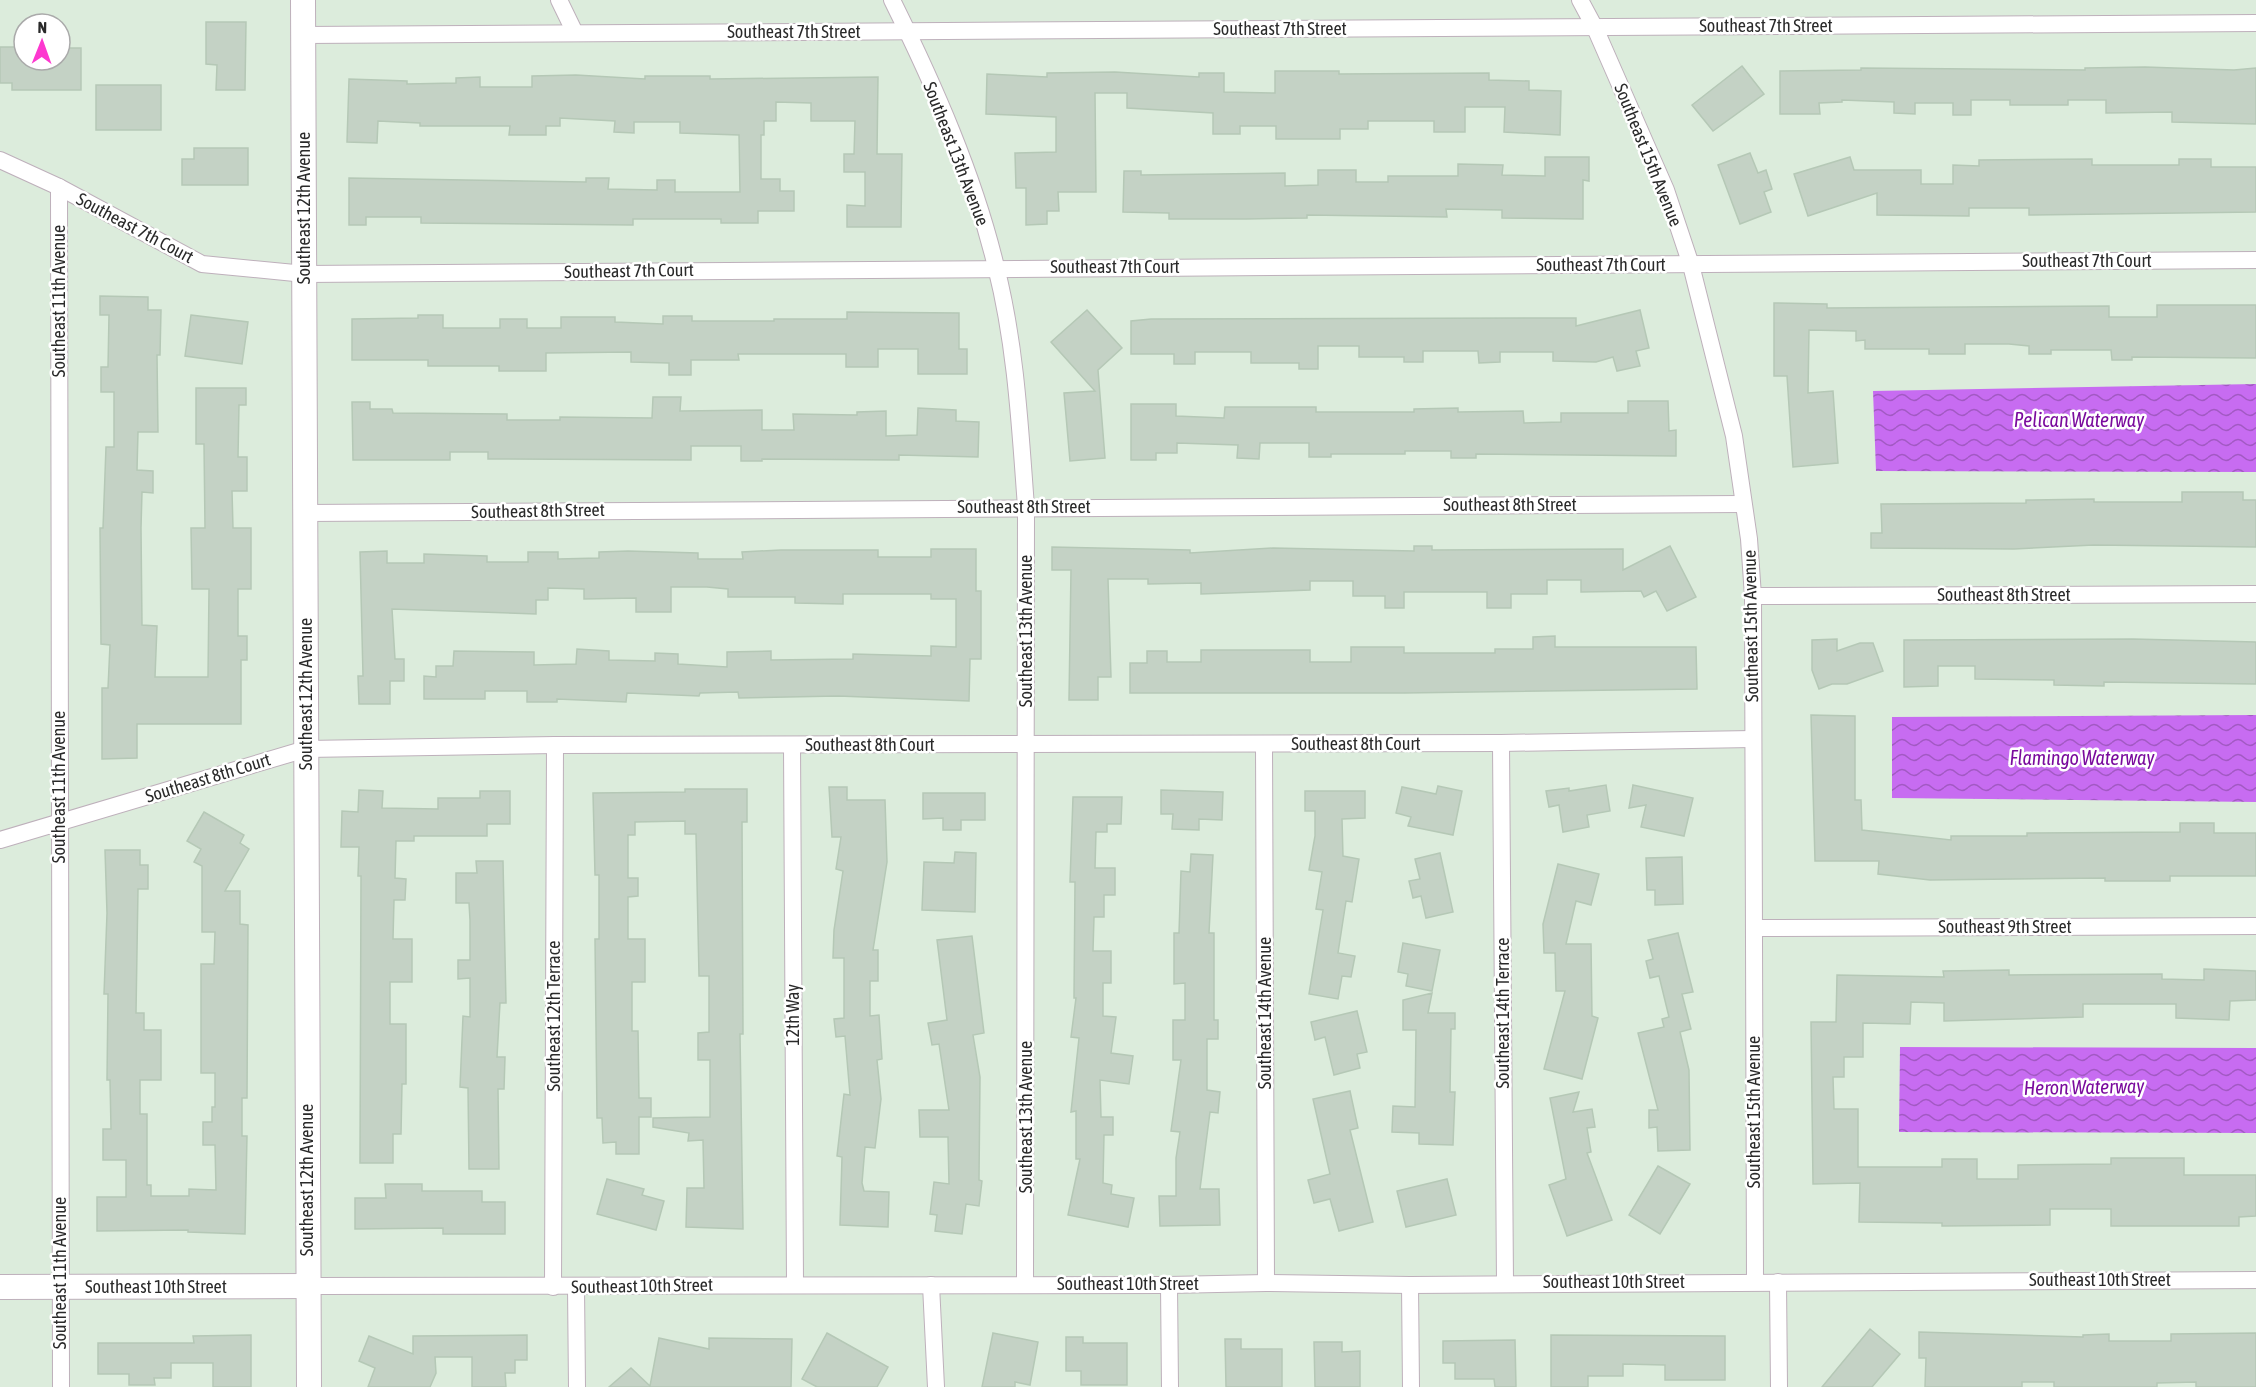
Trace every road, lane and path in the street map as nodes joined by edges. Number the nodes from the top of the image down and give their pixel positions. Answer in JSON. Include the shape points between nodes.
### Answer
{"nodes":[{"id":1,"x":303,"y":0,"type":"edge"},
{"id":2,"x":559,"y":0,"type":"edge"},
{"id":3,"x":892,"y":0,"type":"edge"},
{"id":4,"x":1580,"y":0,"type":"edge"},
{"id":5,"x":2256,"y":23,"type":"edge"},
{"id":6,"x":1595,"y":28,"type":"junction"},
{"id":7,"x":908,"y":32,"type":"junction"},
{"id":8,"x":575,"y":33,"type":"junction"},
{"id":9,"x":304,"y":35,"type":"junction"},
{"id":10,"x":0,"y":159,"type":"edge"},
{"id":11,"x":59,"y":187,"type":"junction"},
{"id":12,"x":2256,"y":260,"type":"edge"},
{"id":13,"x":1691,"y":264,"type":"junction"},
{"id":14,"x":997,"y":268,"type":"junction"},
{"id":15,"x":305,"y":274,"type":"junction"},
{"id":16,"x":1743,"y":504,"type":"junction"},
{"id":17,"x":1026,"y":507,"type":"junction"},
{"id":18,"x":305,"y":513,"type":"junction"},
{"id":19,"x":2256,"y":594,"type":"edge"},
{"id":20,"x":1753,"y":596,"type":"junction"},
{"id":21,"x":1753,"y":739,"type":"junction"},
{"id":22,"x":1501,"y":743,"type":"junction"},
{"id":23,"x":1027,"y":744,"type":"junction"},
{"id":24,"x":1264,"y":744,"type":"junction"},
{"id":25,"x":555,"y":745,"type":"junction"},
{"id":26,"x":792,"y":745,"type":"junction"},
{"id":27,"x":306,"y":749,"type":"junction"},
{"id":28,"x":59,"y":822,"type":"junction"},
{"id":29,"x":0,"y":840,"type":"edge"},
{"id":30,"x":2256,"y":926,"type":"edge"},
{"id":31,"x":1754,"y":928,"type":"junction"},
{"id":32,"x":2256,"y":1280,"type":"edge"},
{"id":33,"x":1755,"y":1281,"type":"junction"},
{"id":34,"x":1778,"y":1282,"type":"junction"},
{"id":35,"x":1266,"y":1283,"type":"junction"},
{"id":36,"x":1504,"y":1283,"type":"junction"},
{"id":37,"x":795,"y":1284,"type":"junction"},
{"id":38,"x":1025,"y":1284,"type":"junction"},
{"id":39,"x":931,"y":1285,"type":"junction"},
{"id":40,"x":1169,"y":1285,"type":"junction"},
{"id":41,"x":1410,"y":1285,"type":"junction"},
{"id":42,"x":307,"y":1286,"type":"junction"},
{"id":43,"x":0,"y":1287,"type":"edge"},
{"id":44,"x":60,"y":1287,"type":"junction"},
{"id":45,"x":553,"y":1287,"type":"junction"},
{"id":46,"x":576,"y":1287,"type":"junction"},
{"id":47,"x":61,"y":1387,"type":"edge"},
{"id":48,"x":309,"y":1387,"type":"edge"},
{"id":49,"x":577,"y":1387,"type":"edge"},
{"id":50,"x":936,"y":1387,"type":"edge"},
{"id":51,"x":1170,"y":1387,"type":"edge"},
{"id":52,"x":1411,"y":1387,"type":"edge"},
{"id":53,"x":1779,"y":1387,"type":"edge"}],
"edges":[{"from":1,"to":9,"type":"street","name":"Southeast 12th Avenue"},
{"from":2,"to":8,"type":"street"},
{"from":3,"to":7,"type":"street","name":"Southeast 13th Avenue"},
{"from":4,"to":6,"type":"street","name":"Southeast 15th Avenue"},
{"from":5,"to":6,"type":"street","name":"Southeast 7th Street"},
{"from":6,"to":7,"type":"street","name":"Southeast 7th Street"},
{"from":6,"to":13,"type":"street","name":"Southeast 15th Avenue","via":[[1666,190]]},
{"from":7,"to":8,"type":"street","name":"Southeast 7th Street"},
{"from":7,"to":14,"type":"street","name":"Southeast 13th Avenue","via":[[950,128]]},
{"from":8,"to":9,"type":"street","name":"Southeast 7th Street"},
{"from":9,"to":15,"type":"street","name":"Southeast 12th Avenue"},
{"from":10,"to":11,"type":"street","name":"Southeast 7th Court"},
{"from":11,"to":15,"type":"street","name":"Southeast 7th Court","via":[[202,264]]},
{"from":11,"to":28,"type":"street","name":"Southeast 11th Avenue"},
{"from":12,"to":13,"type":"street","name":"Southeast 7th Court"},
{"from":13,"to":14,"type":"street","name":"Southeast 7th Court"},
{"from":13,"to":16,"type":"street","name":"Southeast 15th Avenue","via":[[1734,436]]},
{"from":14,"to":15,"type":"street","name":"Southeast 7th Court"},
{"from":14,"to":17,"type":"street","name":"Southeast 13th Avenue","via":[[1017,381]]},
{"from":15,"to":18,"type":"street","name":"Southeast 12th Avenue"},
{"from":16,"to":17,"type":"street","name":"Southeast 8th Street"},
{"from":16,"to":20,"type":"street","name":"Southeast 15th Avenue"},
{"from":17,"to":18,"type":"street","name":"Southeast 8th Street"},
{"from":17,"to":23,"type":"street","name":"Southeast 13th Avenue"},
{"from":18,"to":27,"type":"street","name":"Southeast 12th Avenue"},
{"from":19,"to":20,"type":"street","name":"Southeast 8th Street"},
{"from":20,"to":21,"type":"street","name":"Southeast 15th Avenue"},
{"from":21,"to":22,"type":"street","name":"Southeast 8th Court"},
{"from":21,"to":31,"type":"street","name":"Southeast 15th Avenue"},
{"from":22,"to":24,"type":"street","name":"Southeast 8th Court"},
{"from":22,"to":36,"type":"street","name":"Southeast 14th Terrace"},
{"from":23,"to":24,"type":"street","name":"Southeast 8th Court"},
{"from":23,"to":26,"type":"street","name":"Southeast 8th Court"},
{"from":23,"to":38,"type":"street","name":"Southeast 13th Avenue"},
{"from":24,"to":35,"type":"street","name":"Southeast 14th Avenue"},
{"from":25,"to":26,"type":"street","name":"Southeast 8th Court"},
{"from":25,"to":27,"type":"street","name":"Southeast 8th Court"},
{"from":25,"to":45,"type":"street","name":"Southeast 12th Terrace"},
{"from":26,"to":37,"type":"street","name":"12th Way"},
{"from":27,"to":28,"type":"street","name":"Southeast 8th Court"},
{"from":27,"to":42,"type":"street","name":"Southeast 12th Avenue"},
{"from":28,"to":29,"type":"street","name":"Southeast 8th Court"},
{"from":28,"to":44,"type":"street","name":"Southeast 11th Avenue"},
{"from":30,"to":31,"type":"street","name":"Southeast 9th Street"},
{"from":31,"to":33,"type":"street","name":"Southeast 15th Avenue"},
{"from":32,"to":34,"type":"street","name":"Southeast 10th Street"},
{"from":33,"to":34,"type":"street","name":"Southeast 10th Street"},
{"from":33,"to":36,"type":"street","name":"Southeast 10th Street"},
{"from":34,"to":53,"type":"street"},
{"from":35,"to":40,"type":"street","name":"Southeast 10th Street"},
{"from":35,"to":41,"type":"street","name":"Southeast 10th Street"},
{"from":36,"to":41,"type":"street","name":"Southeast 10th Street"},
{"from":37,"to":39,"type":"street","name":"Southeast 10th Street"},
{"from":37,"to":46,"type":"street","name":"Southeast 10th Street"},
{"from":38,"to":39,"type":"street","name":"Southeast 10th Street"},
{"from":38,"to":40,"type":"street","name":"Southeast 10th Street"},
{"from":39,"to":50,"type":"street"},
{"from":40,"to":51,"type":"street"},
{"from":41,"to":52,"type":"street"},
{"from":42,"to":44,"type":"street","name":"Southeast 10th Street"},
{"from":42,"to":45,"type":"street","name":"Southeast 10th Street"},
{"from":42,"to":48,"type":"street","name":"Southeast 12th Avenue"},
{"from":43,"to":44,"type":"street","name":"Southeast 10th Street"},
{"from":44,"to":47,"type":"street","name":"Southeast 11th Avenue"},
{"from":45,"to":46,"type":"street","name":"Southeast 10th Street"},
{"from":46,"to":49,"type":"street"}]}
